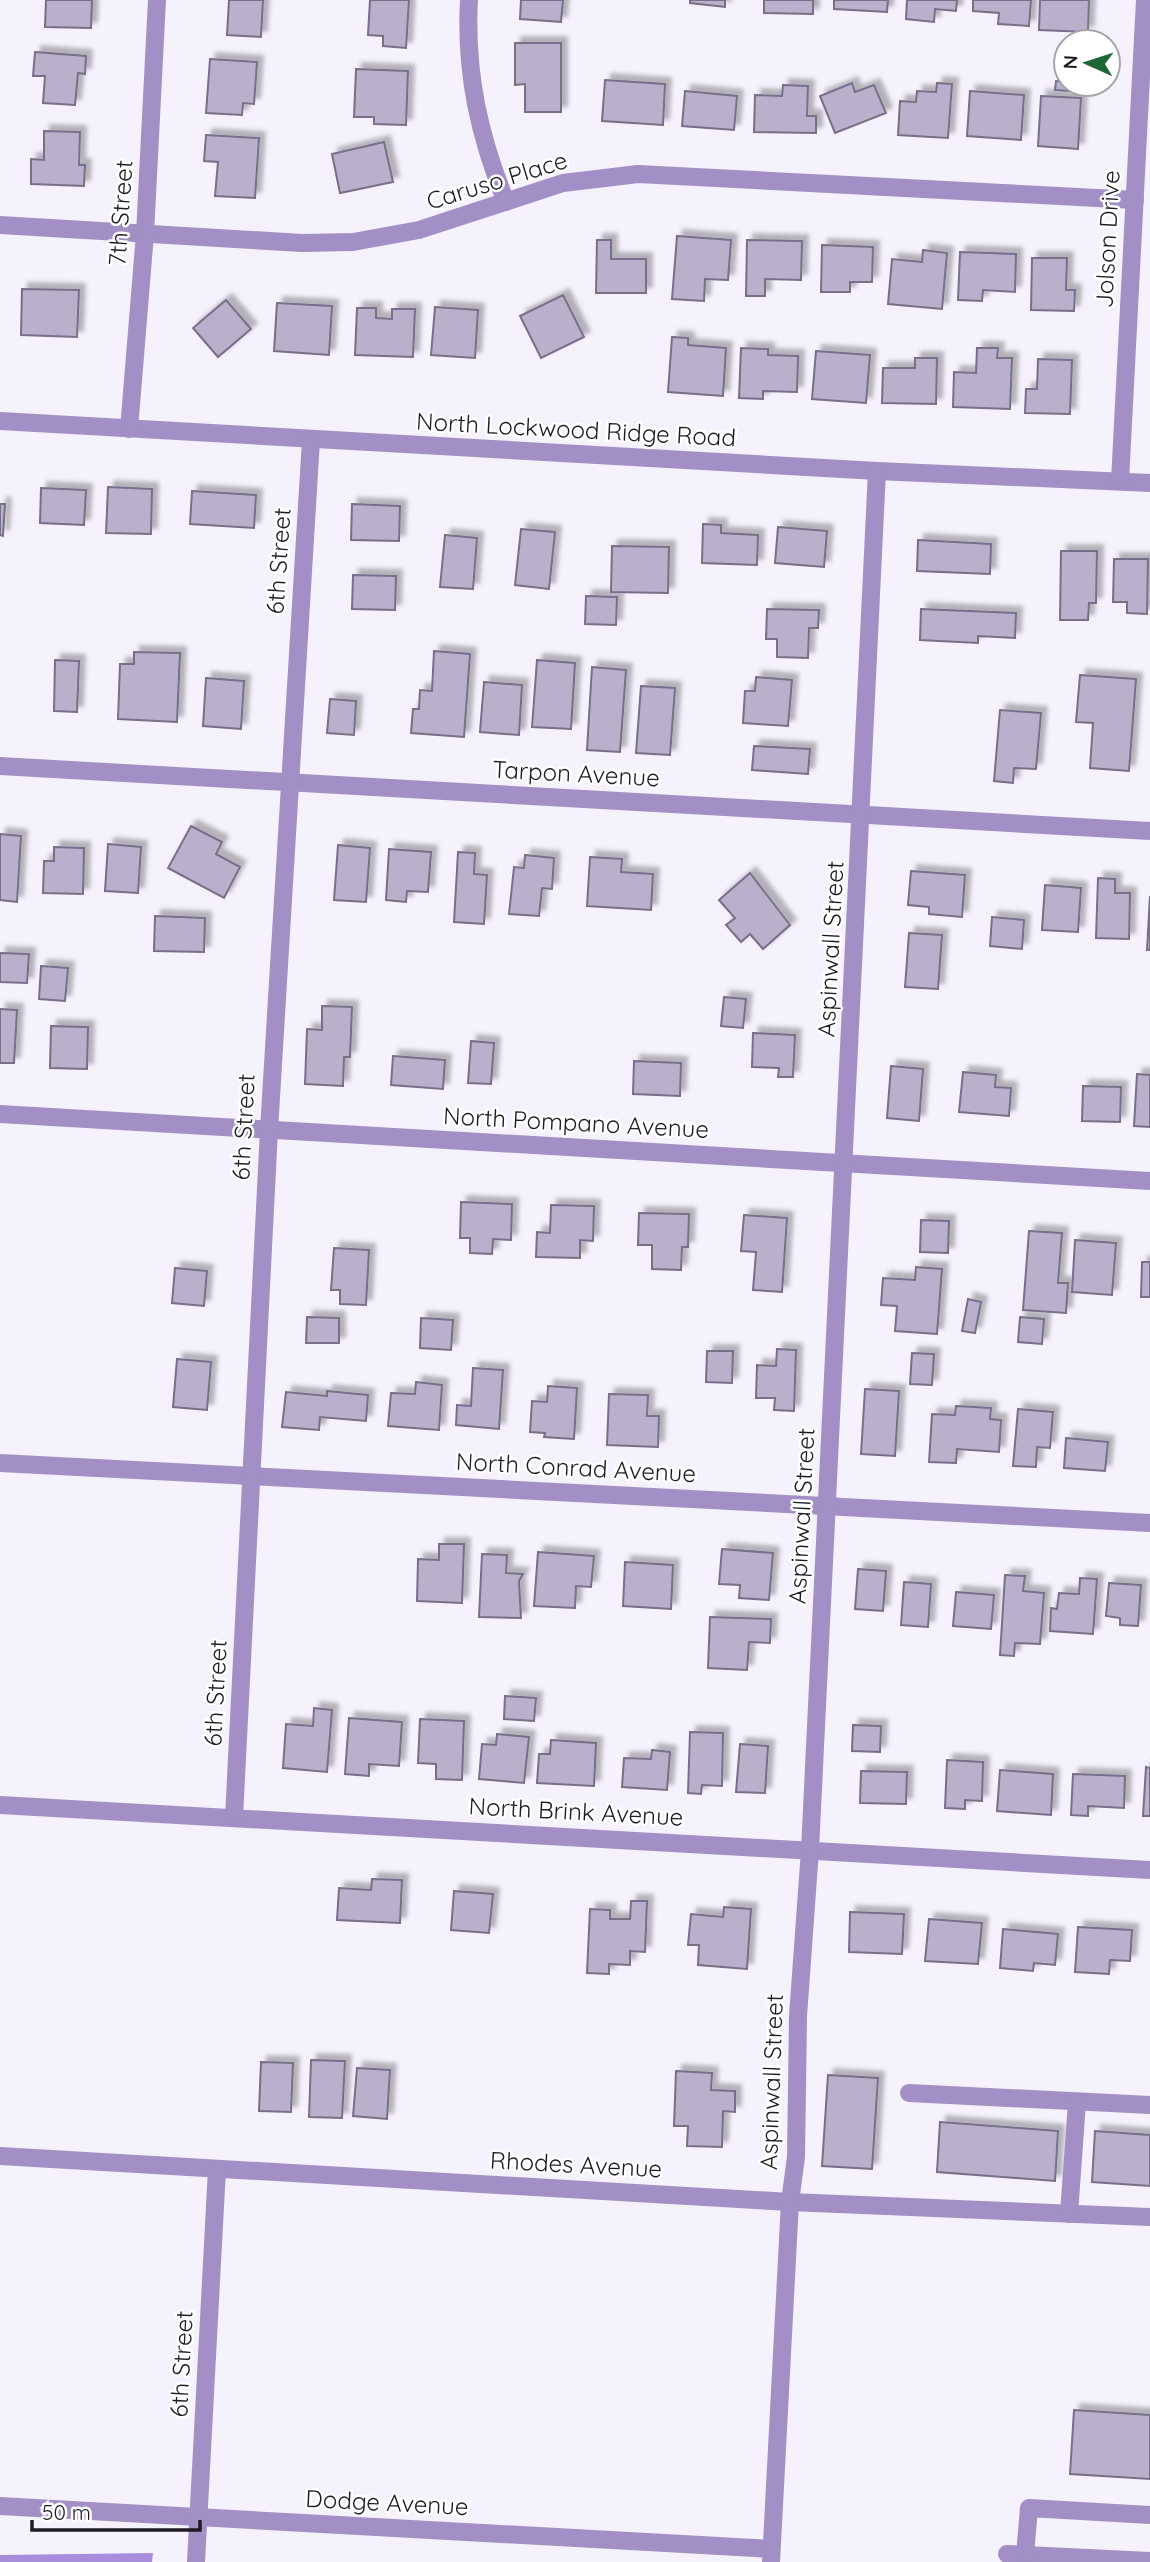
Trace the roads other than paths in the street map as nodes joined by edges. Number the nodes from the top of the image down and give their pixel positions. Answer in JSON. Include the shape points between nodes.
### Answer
{"nodes":[{"id":1,"x":157,"y":0,"type":"edge"},
{"id":2,"x":469,"y":0,"type":"edge"},
{"id":3,"x":1145,"y":0,"type":"edge"},
{"id":4,"x":1135,"y":200,"type":"junction"},
{"id":5,"x":506,"y":202,"type":"junction"},
{"id":6,"x":0,"y":225,"type":"edge"},
{"id":7,"x":145,"y":234,"type":"junction"},
{"id":8,"x":0,"y":421,"type":"edge"},
{"id":9,"x":129,"y":429,"type":"junction"},
{"id":10,"x":311,"y":440,"type":"junction"},
{"id":11,"x":877,"y":471,"type":"junction"},
{"id":12,"x":1120,"y":481,"type":"junction"},
{"id":13,"x":1150,"y":483,"type":"edge"},
{"id":14,"x":0,"y":766,"type":"edge"},
{"id":15,"x":289,"y":785,"type":"junction"},
{"id":16,"x":863,"y":812,"type":"junction"},
{"id":17,"x":1150,"y":831,"type":"edge"},
{"id":18,"x":0,"y":1114,"type":"edge"},
{"id":19,"x":269,"y":1130,"type":"junction"},
{"id":20,"x":844,"y":1163,"type":"junction"},
{"id":21,"x":1150,"y":1181,"type":"edge"},
{"id":22,"x":0,"y":1463,"type":"edge"},
{"id":23,"x":251,"y":1478,"type":"junction"},
{"id":24,"x":827,"y":1504,"type":"junction"},
{"id":25,"x":1150,"y":1523,"type":"edge"},
{"id":26,"x":0,"y":1805,"type":"edge"},
{"id":27,"x":234,"y":1817,"type":"junction"},
{"id":28,"x":810,"y":1850,"type":"junction"},
{"id":29,"x":1150,"y":1870,"type":"edge"},
{"id":30,"x":909,"y":2093,"type":"dead end"},
{"id":31,"x":1077,"y":2102,"type":"junction"},
{"id":32,"x":1150,"y":2105,"type":"edge"},
{"id":33,"x":0,"y":2156,"type":"edge"},
{"id":34,"x":217,"y":2169,"type":"junction"},
{"id":35,"x":790,"y":2202,"type":"junction"},
{"id":36,"x":1069,"y":2214,"type":"junction"},
{"id":37,"x":1150,"y":2217,"type":"edge"},
{"id":38,"x":0,"y":2506,"type":"edge"},
{"id":39,"x":1150,"y":2515,"type":"edge"},
{"id":40,"x":198,"y":2517,"type":"junction"},
{"id":41,"x":771,"y":2556,"type":"edge"},
{"id":42,"x":1150,"y":2561,"type":"edge"},
{"id":43,"x":196,"y":2562,"type":"edge"}],
"edges":[{"from":1,"to":7,"type":"street","name":"7th Street"},
{"from":2,"to":5,"type":"street","via":[[474,106]]},
{"from":3,"to":4,"type":"street","name":"Jolson Drive"},
{"from":4,"to":5,"type":"street","name":"Caruso Place","via":[[638,174],[563,183]]},
{"from":4,"to":12,"type":"street","name":"Jolson Drive"},
{"from":5,"to":7,"type":"street","name":"Caruso Place","via":[[419,230],[353,242]]},
{"from":6,"to":7,"type":"street","name":"Caruso Place"},
{"from":7,"to":9,"type":"street","name":"7th Street"},
{"from":8,"to":9,"type":"street","name":"North Lockwood Ridge Road"},
{"from":9,"to":10,"type":"street","name":"North Lockwood Ridge Road"},
{"from":10,"to":11,"type":"street","name":"North Lockwood Ridge Road"},
{"from":10,"to":15,"type":"street","name":"6th Street"},
{"from":11,"to":12,"type":"street","name":"North Lockwood Ridge Road"},
{"from":11,"to":16,"type":"street","name":"Aspinwall Street"},
{"from":12,"to":13,"type":"street","name":"North Lockwood Ridge Road"},
{"from":14,"to":15,"type":"street","name":"Tarpon Avenue"},
{"from":15,"to":16,"type":"street","name":"Tarpon Avenue"},
{"from":15,"to":19,"type":"street","name":"6th Street"},
{"from":16,"to":17,"type":"street","name":"Tarpon Avenue"},
{"from":16,"to":20,"type":"street","name":"Aspinwall Street"},
{"from":18,"to":19,"type":"street","name":"North Pompano Avenue"},
{"from":19,"to":20,"type":"street","name":"North Pompano Avenue"},
{"from":19,"to":23,"type":"street","name":"6th Street"},
{"from":20,"to":21,"type":"street","name":"North Pompano Avenue"},
{"from":20,"to":24,"type":"street","name":"Aspinwall Street"},
{"from":22,"to":23,"type":"street","name":"North Conrad Avenue"},
{"from":23,"to":24,"type":"street","name":"North Conrad Avenue"},
{"from":23,"to":27,"type":"street","name":"6th Street"},
{"from":24,"to":25,"type":"street","name":"North Conrad Avenue"},
{"from":24,"to":28,"type":"street","name":"Aspinwall Street"},
{"from":26,"to":27,"type":"street","name":"North Brink Avenue"},
{"from":27,"to":28,"type":"street","name":"North Brink Avenue"},
{"from":28,"to":29,"type":"street","name":"North Brink Avenue"},
{"from":28,"to":35,"type":"street","name":"Aspinwall Street"},
{"from":30,"to":31,"type":"street"},
{"from":31,"to":32,"type":"street"},
{"from":31,"to":36,"type":"street"},
{"from":33,"to":34,"type":"street","name":"Rhodes Avenue"},
{"from":34,"to":35,"type":"street","name":"Rhodes Avenue"},
{"from":34,"to":40,"type":"street","name":"6th Street"},
{"from":35,"to":36,"type":"street","name":"Rhodes Avenue"},
{"from":35,"to":41,"type":"street","name":"Aspinwall Street"},
{"from":36,"to":37,"type":"street","name":"Rhodes Avenue"},
{"from":38,"to":40,"type":"street","name":"Dodge Avenue"},
{"from":39,"to":42,"type":"street","via":[[1028,2508],[1016,2554]]},
{"from":40,"to":41,"type":"street","name":"Dodge Avenue"},
{"from":40,"to":43,"type":"street","name":"6th Street"}]}
